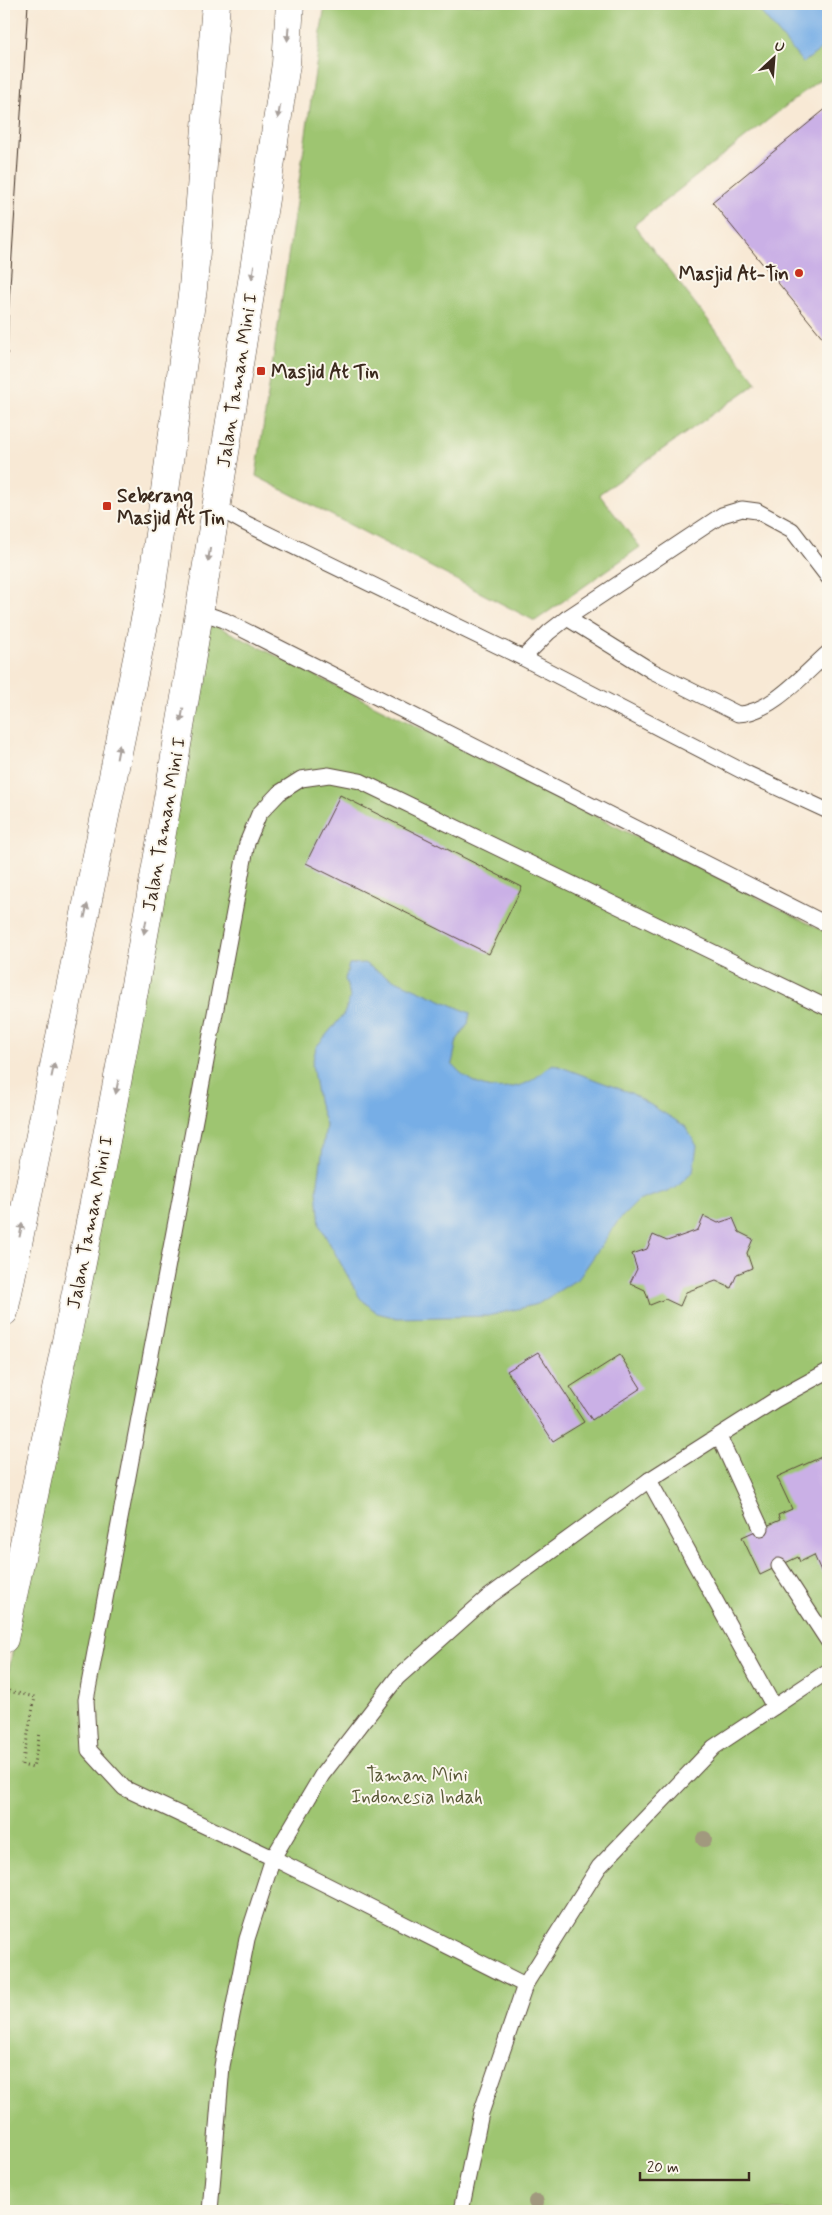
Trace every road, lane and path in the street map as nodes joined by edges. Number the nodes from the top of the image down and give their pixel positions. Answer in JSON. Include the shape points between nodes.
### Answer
{"nodes":[{"id":1,"x":216,"y":4,"type":"edge"},
{"id":2,"x":290,"y":4,"type":"edge"},
{"id":3,"x":216,"y":507,"type":"junction"},
{"id":4,"x":828,"y":577,"type":"edge"},
{"id":5,"x":200,"y":612,"type":"junction"},
{"id":6,"x":568,"y":618,"type":"junction"},
{"id":7,"x":828,"y":653,"type":"edge"},
{"id":8,"x":522,"y":658,"type":"junction"},
{"id":9,"x":828,"y":811,"type":"edge"},
{"id":10,"x":828,"y":925,"type":"edge"},
{"id":11,"x":828,"y":1008,"type":"edge"},
{"id":12,"x":4,"y":1312,"type":"edge"},
{"id":13,"x":828,"y":1371,"type":"edge"},
{"id":14,"x":719,"y":1436,"type":"junction"},
{"id":15,"x":649,"y":1480,"type":"junction"},
{"id":16,"x":760,"y":1528,"type":"dead end"},
{"id":17,"x":779,"y":1566,"type":"dead end"},
{"id":18,"x":4,"y":1639,"type":"edge"},
{"id":19,"x":828,"y":1641,"type":"edge"},
{"id":20,"x":828,"y":1671,"type":"edge"},
{"id":21,"x":4,"y":1690,"type":"edge"},
{"id":22,"x":774,"y":1707,"type":"junction"},
{"id":23,"x":40,"y":1733,"type":"dead end"},
{"id":24,"x":273,"y":1858,"type":"junction"},
{"id":25,"x":525,"y":1985,"type":"junction"},
{"id":26,"x":210,"y":2211,"type":"edge"},
{"id":27,"x":461,"y":2211,"type":"edge"}],
"edges":[{"from":12,"to":1,"type":"main road","one_way":true,"via":[[152,584],[193,288]]},
{"from":2,"to":3,"type":"main road","name":"Jalan Taman Mini I","one_way":true,"via":[[286,64]]},
{"from":3,"to":5,"type":"main road","name":"Jalan Taman Mini I","one_way":true},
{"from":3,"to":8,"type":"lane"},
{"from":4,"to":6,"type":"lane","via":[[792,530],[757,511],[742,509],[722,515]]},
{"from":5,"to":10,"type":"lane","via":[[224,620]]},
{"from":5,"to":18,"type":"main road","name":"Jalan Taman Mini I","one_way":true,"via":[[116,1089]]},
{"from":6,"to":7,"type":"lane","via":[[652,671],[738,714],[749,714],[766,707]]},
{"from":6,"to":8,"type":"lane"},
{"from":8,"to":9,"type":"lane","via":[[748,774]]},
{"from":11,"to":24,"type":"lane","via":[[360,781],[329,775],[301,779],[279,793],[259,814],[248,843],[86,1700],[89,1750],[124,1788]]},
{"from":13,"to":14,"type":"lane"},
{"from":14,"to":15,"type":"lane"},
{"from":14,"to":16,"type":"lane"},
{"from":15,"to":22,"type":"lane"},
{"from":15,"to":24,"type":"lane","via":[[487,1598],[397,1678],[322,1775]]},
{"from":17,"to":19,"type":"lane"},
{"from":20,"to":22,"type":"lane"},
{"from":21,"to":23,"type":"path","via":[[35,1697],[22,1765],[33,1768]]},
{"from":22,"to":25,"type":"lane","via":[[714,1747],[599,1867]]},
{"from":24,"to":25,"type":"lane"},
{"from":24,"to":26,"type":"lane","via":[[247,1939],[222,2066]]},
{"from":25,"to":27,"type":"lane","via":[[481,2113]]}]}
